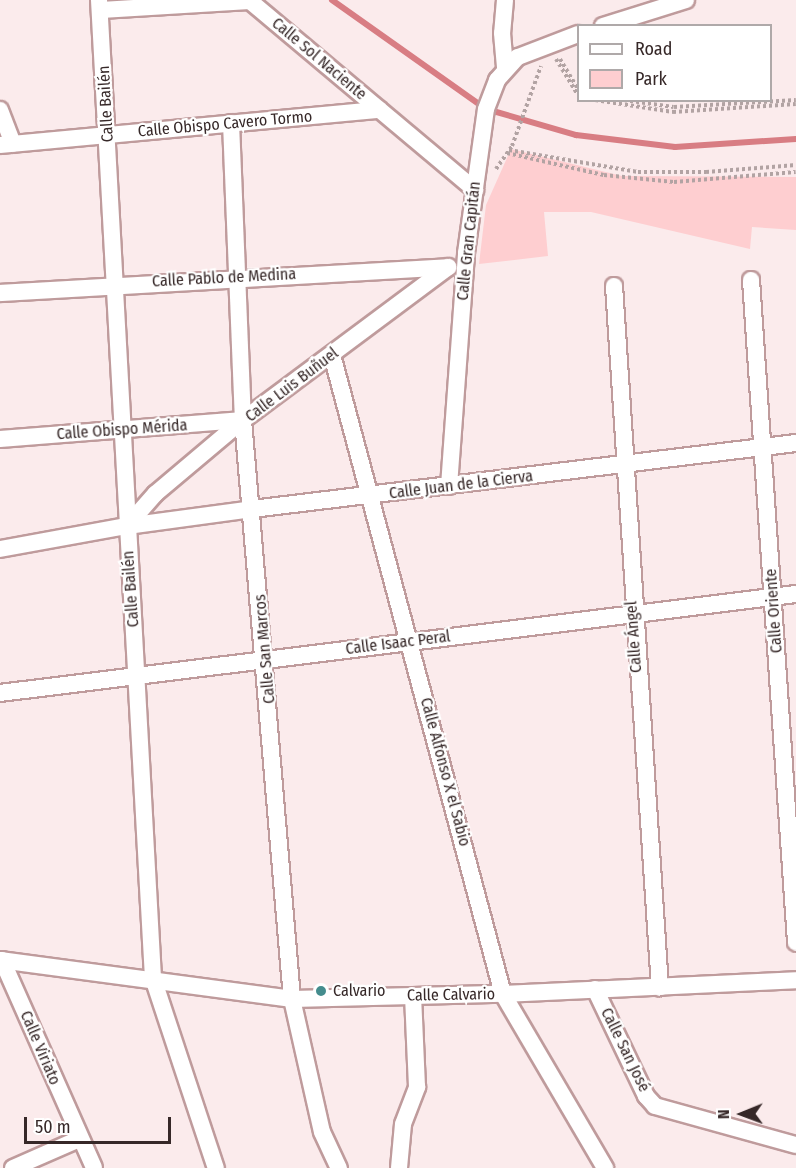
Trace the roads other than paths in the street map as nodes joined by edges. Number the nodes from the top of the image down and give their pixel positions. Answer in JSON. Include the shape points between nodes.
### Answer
{"nodes":[{"id":1,"x":505,"y":0,"type":"edge"},
{"id":2,"x":686,"y":0,"type":"edge"},
{"id":3,"x":100,"y":5,"type":"edge"},
{"id":4,"x":609,"y":24,"type":"edge"},
{"id":5,"x":577,"y":35,"type":"edge"},
{"id":6,"x":505,"y":69,"type":"junction"},
{"id":7,"x":0,"y":110,"type":"edge"},
{"id":8,"x":379,"y":110,"type":"junction"},
{"id":9,"x":231,"y":123,"type":"junction"},
{"id":10,"x":108,"y":135,"type":"junction"},
{"id":11,"x":7,"y":145,"type":"edge"},
{"id":12,"x":475,"y":190,"type":"junction"},
{"id":13,"x":466,"y":253,"type":"junction"},
{"id":14,"x":448,"y":267,"type":"junction"},
{"id":15,"x":237,"y":277,"type":"junction"},
{"id":16,"x":752,"y":280,"type":"dead end"},
{"id":17,"x":116,"y":285,"type":"junction"},
{"id":18,"x":614,"y":286,"type":"dead end"},
{"id":19,"x":0,"y":293,"type":"edge"},
{"id":20,"x":332,"y":355,"type":"junction"},
{"id":21,"x":243,"y":420,"type":"junction"},
{"id":22,"x":124,"y":432,"type":"junction"},
{"id":23,"x":0,"y":439,"type":"edge"},
{"id":24,"x":796,"y":443,"type":"edge"},
{"id":25,"x":763,"y":448,"type":"junction"},
{"id":26,"x":625,"y":464,"type":"junction"},
{"id":27,"x":449,"y":486,"type":"junction"},
{"id":28,"x":372,"y":496,"type":"junction"},
{"id":29,"x":252,"y":509,"type":"junction"},
{"id":30,"x":127,"y":526,"type":"junction"},
{"id":31,"x":0,"y":549,"type":"edge"},
{"id":32,"x":796,"y":594,"type":"edge"},
{"id":33,"x":773,"y":597,"type":"junction"},
{"id":34,"x":633,"y":613,"type":"junction"},
{"id":35,"x":410,"y":641,"type":"junction"},
{"id":36,"x":266,"y":660,"type":"junction"},
{"id":37,"x":137,"y":675,"type":"junction"},
{"id":38,"x":0,"y":693,"type":"edge"},
{"id":39,"x":796,"y":942,"type":"edge"},
{"id":40,"x":1,"y":960,"type":"edge"},
{"id":41,"x":153,"y":978,"type":"junction"},
{"id":42,"x":796,"y":980,"type":"edge"},
{"id":43,"x":660,"y":987,"type":"junction"},
{"id":44,"x":595,"y":990,"type":"junction"},
{"id":45,"x":503,"y":994,"type":"junction"},
{"id":46,"x":413,"y":996,"type":"junction"},
{"id":47,"x":292,"y":999,"type":"junction"},
{"id":48,"x":79,"y":1138,"type":"junction"},
{"id":49,"x":796,"y":1145,"type":"edge"},
{"id":50,"x":13,"y":1168,"type":"edge"},
{"id":51,"x":94,"y":1168,"type":"edge"},
{"id":52,"x":216,"y":1168,"type":"edge"},
{"id":53,"x":339,"y":1168,"type":"edge"},
{"id":54,"x":399,"y":1168,"type":"edge"},
{"id":55,"x":604,"y":1168,"type":"edge"}],
"edges":[{"from":1,"to":6,"type":"street","name":"Calle Gran Capitán"},
{"from":2,"to":4,"type":"street"},
{"from":3,"to":8,"type":"street","name":"Calle Sol Naciente","via":[[250,1]]},
{"from":3,"to":10,"type":"street","name":"Calle Bailén"},
{"from":5,"to":6,"type":"street","via":[[518,57]]},
{"from":6,"to":12,"type":"street","name":"Calle Gran Capitán","via":[[486,109]]},
{"from":7,"to":11,"type":"street"},
{"from":8,"to":9,"type":"street","name":"Calle Obispo Cavero Tormo"},
{"from":8,"to":12,"type":"street","name":"Calle Sol Naciente"},
{"from":9,"to":10,"type":"street","name":"Calle Obispo Cavero Tormo"},
{"from":9,"to":15,"type":"street","name":"Calle San Marcos"},
{"from":10,"to":11,"type":"street","name":"Calle Obispo Cavero Tormo"},
{"from":10,"to":17,"type":"street","name":"Calle Bailén"},
{"from":12,"to":13,"type":"street","name":"Calle Gran Capitán"},
{"from":13,"to":14,"type":"street","name":"Calle Luis Buñuel"},
{"from":13,"to":27,"type":"street","name":"Calle Gran Capitán"},
{"from":14,"to":15,"type":"street","name":"Calle Pablo de Medina"},
{"from":14,"to":20,"type":"street","name":"Calle Luis Buñuel"},
{"from":15,"to":17,"type":"street","name":"Calle Pablo de Medina"},
{"from":15,"to":21,"type":"street","name":"Calle San Marcos"},
{"from":16,"to":25,"type":"street","name":"Calle Oriente"},
{"from":17,"to":19,"type":"street","name":"Calle Pablo de Medina"},
{"from":17,"to":22,"type":"street","name":"Calle Bailén"},
{"from":18,"to":26,"type":"street","name":"Calle Ángel"},
{"from":20,"to":21,"type":"street","name":"Calle Luis Buñuel"},
{"from":20,"to":28,"type":"street","name":"Calle Alfonso X el Sabio"},
{"from":21,"to":22,"type":"street","name":"Calle Obispo Mérida"},
{"from":21,"to":29,"type":"street","name":"Calle San Marcos"},
{"from":21,"to":30,"type":"street","name":"Calle Luis Buñuel","via":[[155,494]]},
{"from":22,"to":23,"type":"street","name":"Calle Obispo Mérida"},
{"from":22,"to":30,"type":"street","name":"Calle Bailén"},
{"from":24,"to":25,"type":"street","name":"Calle Juan de la Cierva"},
{"from":25,"to":26,"type":"street","name":"Calle Juan de la Cierva"},
{"from":25,"to":33,"type":"street","name":"Calle Oriente"},
{"from":26,"to":27,"type":"street","name":"Calle Juan de la Cierva"},
{"from":26,"to":34,"type":"street","name":"Calle Ángel"},
{"from":27,"to":28,"type":"street","name":"Calle Juan de la Cierva"},
{"from":28,"to":29,"type":"street","name":"Calle Juan de la Cierva"},
{"from":28,"to":35,"type":"street","name":"Calle Alfonso X el Sabio"},
{"from":29,"to":30,"type":"street","name":"Calle Juan de la Cierva"},
{"from":29,"to":36,"type":"street","name":"Calle San Marcos"},
{"from":30,"to":31,"type":"street","name":"Calle Juan de la Cierva"},
{"from":30,"to":37,"type":"street","name":"Calle Bailén"},
{"from":32,"to":33,"type":"street","name":"Calle Isaac Peral"},
{"from":33,"to":34,"type":"street","name":"Calle Isaac Peral"},
{"from":33,"to":39,"type":"street","name":"Calle Oriente"},
{"from":34,"to":35,"type":"street","name":"Calle Isaac Peral"},
{"from":34,"to":43,"type":"street","name":"Calle Ángel"},
{"from":35,"to":36,"type":"street","name":"Calle Isaac Peral"},
{"from":35,"to":45,"type":"street","name":"Calle Alfonso X el Sabio"},
{"from":36,"to":37,"type":"street","name":"Calle Isaac Peral"},
{"from":36,"to":47,"type":"street","name":"Calle San Marcos"},
{"from":37,"to":38,"type":"street","name":"Calle Isaac Peral"},
{"from":37,"to":41,"type":"street","name":"Calle Bailén"},
{"from":40,"to":41,"type":"street","name":"Calle Calvario"},
{"from":40,"to":48,"type":"street","name":"Calle Viriato"},
{"from":41,"to":47,"type":"street","name":"Calle Calvario"},
{"from":41,"to":52,"type":"street","name":"Calle Bailén"},
{"from":42,"to":43,"type":"street","name":"Calle Calvario"},
{"from":43,"to":44,"type":"street","name":"Calle Calvario"},
{"from":44,"to":45,"type":"street","name":"Calle Calvario"},
{"from":44,"to":49,"type":"street","name":"Calle San José","via":[[646,1096],[655,1106]]},
{"from":45,"to":46,"type":"street","name":"Calle Calvario"},
{"from":45,"to":55,"type":"street","name":"Calle Alfonso X el Sabio"},
{"from":46,"to":47,"type":"street","name":"Calle Calvario"},
{"from":46,"to":54,"type":"street","via":[[417,1087],[403,1124]]},
{"from":47,"to":53,"type":"street","name":"Calle San Marcos","via":[[322,1132]]},
{"from":48,"to":50,"type":"street"},
{"from":48,"to":51,"type":"street","name":"Calle Viriato"}]}
